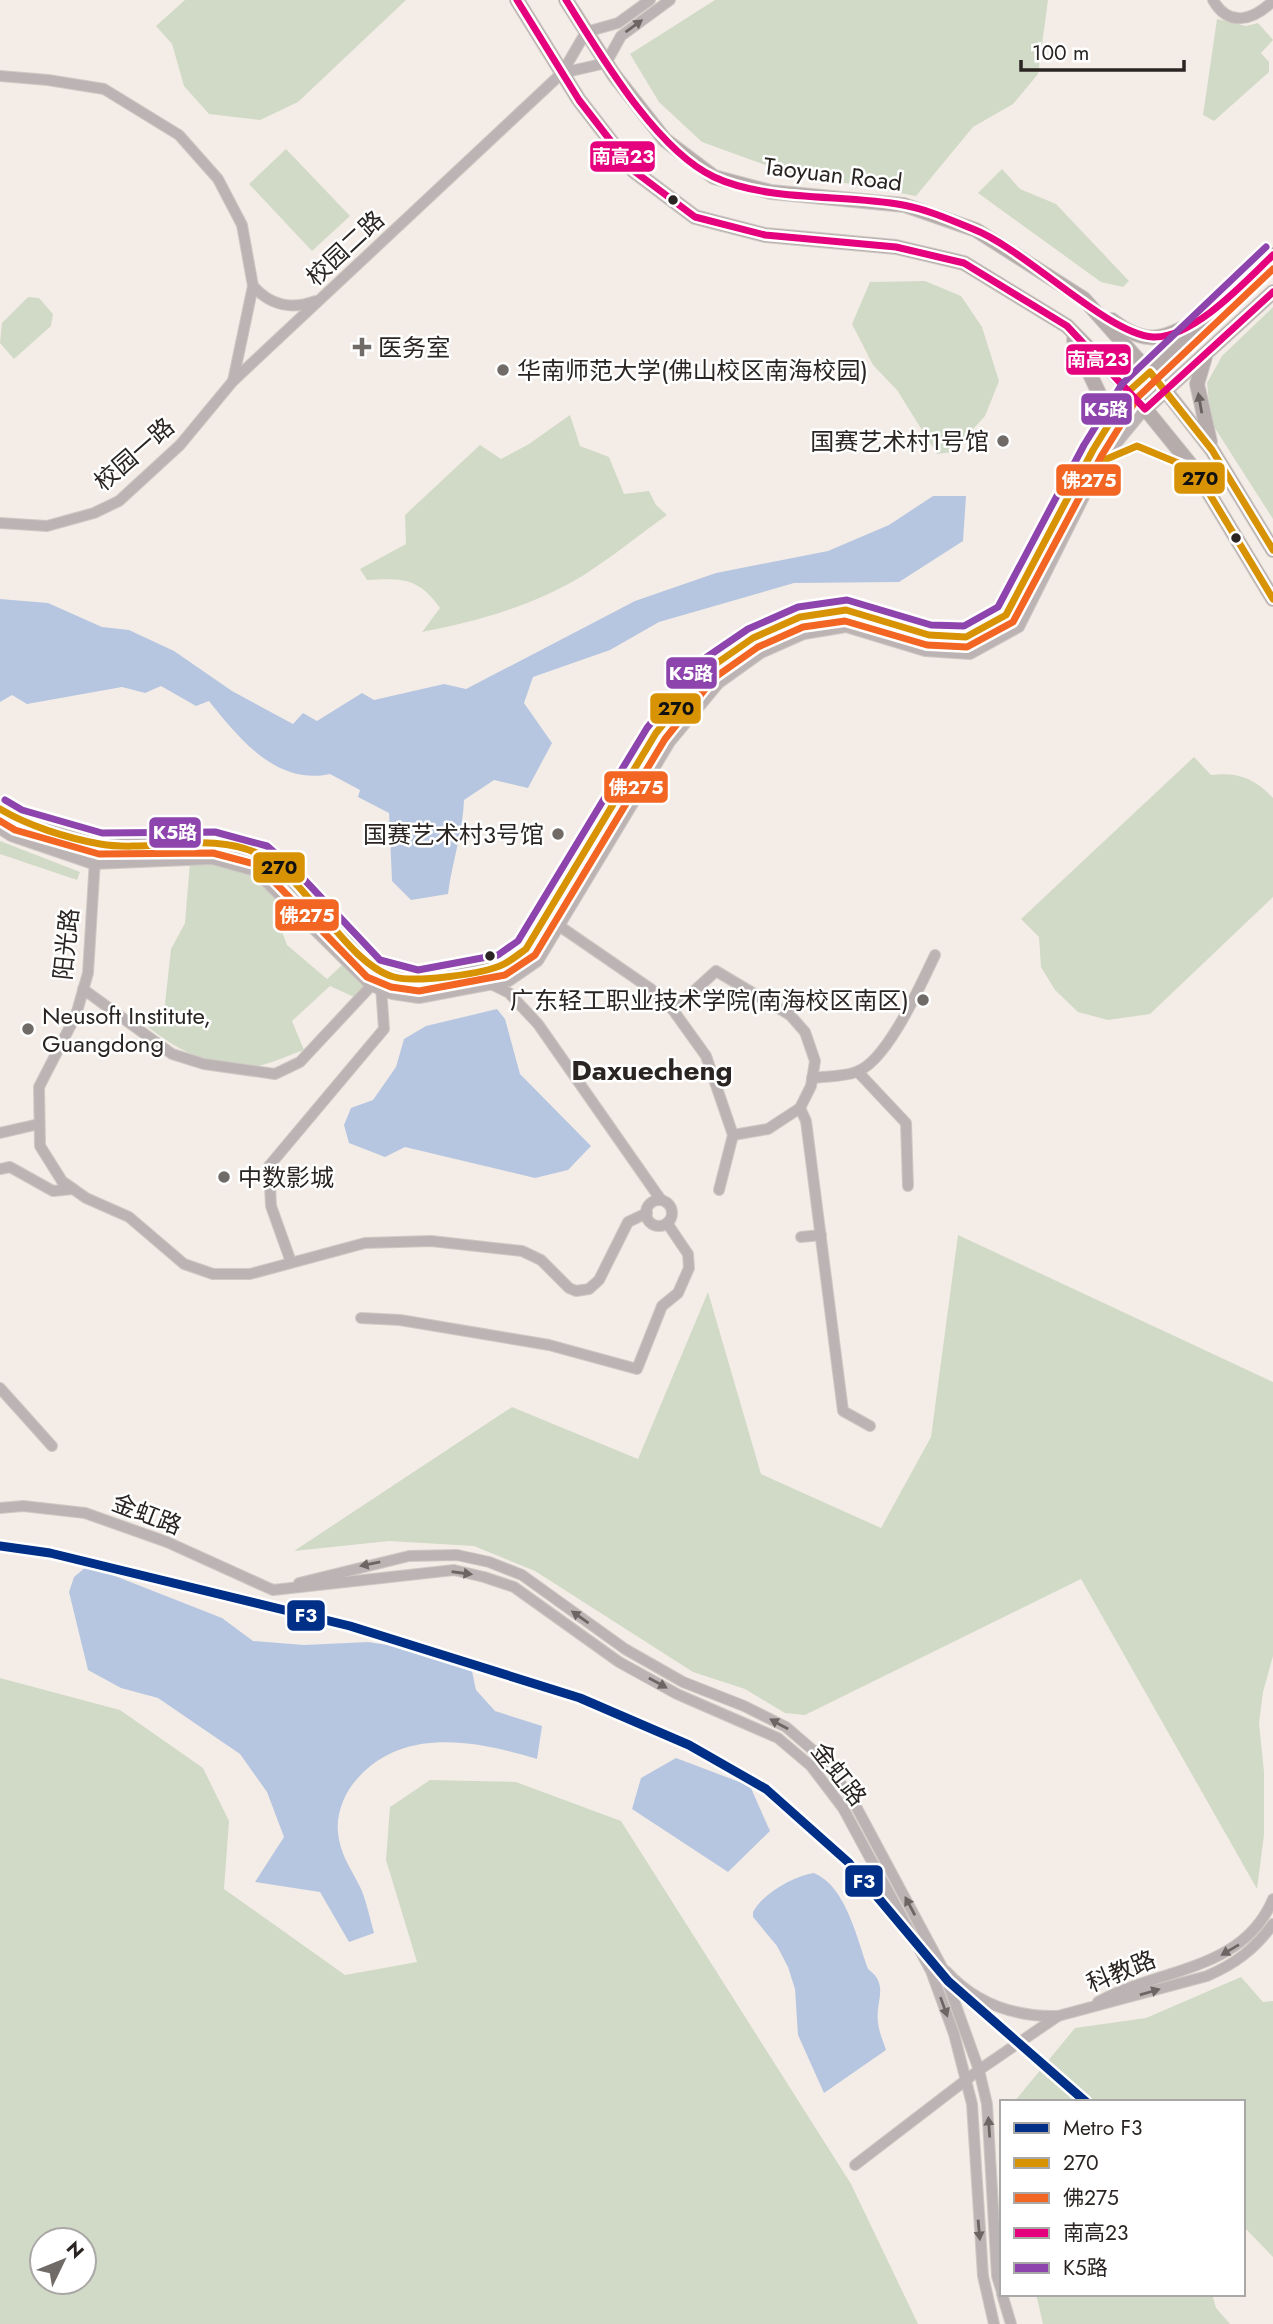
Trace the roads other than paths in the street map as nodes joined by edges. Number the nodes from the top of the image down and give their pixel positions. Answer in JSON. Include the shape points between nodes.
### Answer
{"nodes":[{"id":1,"x":517,"y":0,"type":"edge"},
{"id":2,"x":566,"y":0,"type":"edge"},
{"id":3,"x":650,"y":0,"type":"edge"},
{"id":4,"x":670,"y":0,"type":"edge"},
{"id":5,"x":1213,"y":0,"type":"edge"},
{"id":6,"x":1273,"y":1,"type":"edge"},
{"id":7,"x":586,"y":32,"type":"junction"},
{"id":8,"x":606,"y":63,"type":"junction"},
{"id":9,"x":562,"y":73,"type":"junction"},
{"id":10,"x":0,"y":76,"type":"edge"},
{"id":11,"x":1273,"y":255,"type":"edge"},
{"id":12,"x":253,"y":286,"type":"junction"},
{"id":13,"x":1273,"y":292,"type":"edge"},
{"id":14,"x":322,"y":299,"type":"junction"},
{"id":15,"x":1084,"y":299,"type":"junction"},
{"id":16,"x":1223,"y":303,"type":"junction"},
{"id":17,"x":1067,"y":326,"type":"junction"},
{"id":18,"x":1205,"y":355,"type":"junction"},
{"id":19,"x":1150,"y":372,"type":"junction"},
{"id":20,"x":233,"y":381,"type":"junction"},
{"id":21,"x":1130,"y":390,"type":"junction"},
{"id":22,"x":1165,"y":390,"type":"junction"},
{"id":23,"x":1144,"y":409,"type":"junction"},
{"id":24,"x":1212,"y":450,"type":"junction"},
{"id":25,"x":1098,"y":456,"type":"junction"},
{"id":26,"x":1195,"y":470,"type":"junction"},
{"id":27,"x":0,"y":523,"type":"edge"},
{"id":28,"x":1273,"y":550,"type":"edge"},
{"id":29,"x":1273,"y":598,"type":"edge"},
{"id":30,"x":0,"y":809,"type":"edge"},
{"id":31,"x":0,"y":829,"type":"edge"},
{"id":32,"x":96,"y":843,"type":"junction"},
{"id":33,"x":93,"y":864,"type":"junction"},
{"id":34,"x":546,"y":918,"type":"junction"},
{"id":35,"x":561,"y":926,"type":"junction"},
{"id":36,"x":935,"y":955,"type":"dead end"},
{"id":37,"x":384,"y":973,"type":"junction"},
{"id":38,"x":491,"y":984,"type":"junction"},
{"id":39,"x":376,"y":988,"type":"junction"},
{"id":40,"x":83,"y":989,"type":"junction"},
{"id":41,"x":673,"y":1010,"type":"junction"},
{"id":42,"x":858,"y":1072,"type":"junction"},
{"id":43,"x":812,"y":1078,"type":"junction"},
{"id":44,"x":800,"y":1108,"type":"junction"},
{"id":45,"x":39,"y":1124,"type":"junction"},
{"id":46,"x":0,"y":1133,"type":"edge"},
{"id":47,"x":733,"y":1135,"type":"junction"},
{"id":48,"x":0,"y":1169,"type":"edge"},
{"id":49,"x":908,"y":1186,"type":"dead end"},
{"id":50,"x":73,"y":1189,"type":"junction"},
{"id":51,"x":719,"y":1189,"type":"dead end"},
{"id":52,"x":661,"y":1200,"type":"junction"},
{"id":53,"x":647,"y":1213,"type":"junction"},
{"id":54,"x":667,"y":1223,"type":"junction"},
{"id":55,"x":821,"y":1235,"type":"junction"},
{"id":56,"x":801,"y":1237,"type":"dead end"},
{"id":57,"x":291,"y":1262,"type":"junction"},
{"id":58,"x":360,"y":1318,"type":"dead end"},
{"id":59,"x":0,"y":1388,"type":"edge"},
{"id":60,"x":870,"y":1426,"type":"dead end"},
{"id":61,"x":52,"y":1446,"type":"dead end"},
{"id":62,"x":0,"y":1508,"type":"edge"},
{"id":63,"x":272,"y":1590,"type":"junction"},
{"id":64,"x":1273,"y":1899,"type":"edge"},
{"id":65,"x":1273,"y":1924,"type":"edge"},
{"id":66,"x":942,"y":1966,"type":"junction"},
{"id":67,"x":1084,"y":2009,"type":"junction"},
{"id":68,"x":1058,"y":2016,"type":"junction"},
{"id":69,"x":979,"y":2070,"type":"junction"},
{"id":70,"x":966,"y":2080,"type":"junction"},
{"id":71,"x":855,"y":2165,"type":"dead end"},
{"id":72,"x":1000,"y":2286,"type":"edge"},
{"id":73,"x":1003,"y":2296,"type":"edge"},
{"id":74,"x":994,"y":2324,"type":"edge"},
{"id":75,"x":1011,"y":2324,"type":"edge"}],
"edges":[{"from":1,"to":9,"type":"main road"},
{"from":2,"to":7,"type":"main road","name":"Taoyuan Road"},
{"from":3,"to":7,"type":"street","via":[[618,23]]},
{"from":8,"to":4,"type":"street","one_way":true,"via":[[621,36]]},
{"from":5,"to":6,"type":"street","via":[[1219,11],[1247,19]]},
{"from":7,"to":8,"type":"main road","name":"Taoyuan Road"},
{"from":7,"to":9,"type":"street"},
{"from":8,"to":9,"type":"street"},
{"from":8,"to":15,"type":"main road","name":"Taoyuan Road","via":[[665,140],[714,177],[771,192],[904,205],[976,230]]},
{"from":9,"to":14,"type":"street","name":"校园二路"},
{"from":9,"to":17,"type":"main road","via":[[634,171],[695,217],[765,234],[896,247],[964,263]]},
{"from":10,"to":12,"type":"street","via":[[104,89],[179,135],[227,194],[242,225]]},
{"from":11,"to":16,"type":"main road"},
{"from":12,"to":14,"type":"street","via":[[265,300],[280,305],[305,305]]},
{"from":12,"to":20,"type":"street"},
{"from":13,"to":18,"type":"main road"},
{"from":14,"to":20,"type":"street","name":"校园二路"},
{"from":15,"to":16,"type":"main road","via":[[1127,331],[1152,337],[1171,336]]},
{"from":15,"to":19,"type":"main road","name":"Taoyuan Road"},
{"from":16,"to":19,"type":"main road"},
{"from":17,"to":21,"type":"main road"},
{"from":17,"to":25,"type":"main road","via":[[1102,402]]},
{"from":18,"to":22,"type":"main road"},
{"from":24,"to":18,"type":"main road","one_way":true,"via":[[1197,384]]},
{"from":19,"to":21,"type":"main road"},
{"from":19,"to":22,"type":"main road","name":"Taoyuan Road"},
{"from":20,"to":27,"type":"street","name":"校园一路","via":[[180,445],[118,501],[47,526]]},
{"from":21,"to":23,"type":"main road"},
{"from":21,"to":25,"type":"street"},
{"from":22,"to":23,"type":"main road"},
{"from":22,"to":24,"type":"main road","name":"Taoyuan Road"},
{"from":23,"to":25,"type":"street"},
{"from":23,"to":26,"type":"main road"},
{"from":24,"to":28,"type":"main road"},
{"from":25,"to":26,"type":"street","via":[[1137,446]]},
{"from":25,"to":34,"type":"street","via":[[1006,615],[967,637],[929,635],[846,610],[800,617],[753,638],[707,670],[656,733]]},
{"from":25,"to":35,"type":"street","via":[[1019,627],[970,654],[925,651],[846,627],[804,634],[761,653],[719,683],[670,743]]},
{"from":26,"to":29,"type":"main road"},
{"from":30,"to":32,"type":"street","via":[[18,820]]},
{"from":31,"to":33,"type":"street"},
{"from":32,"to":33,"type":"street","name":"阳光路"},
{"from":32,"to":37,"type":"street","via":[[214,842],[263,856],[374,969]]},
{"from":33,"to":39,"type":"street","via":[[212,859],[255,871]]},
{"from":33,"to":40,"type":"street","name":"阳光路","via":[[88,973]]},
{"from":34,"to":35,"type":"street"},
{"from":34,"to":37,"type":"street","via":[[526,948],[502,965],[418,981]]},
{"from":35,"to":38,"type":"street","via":[[538,961],[509,981]]},
{"from":35,"to":41,"type":"street","via":[[651,989]]},
{"from":36,"to":42,"type":"street","via":[[903,1020]]},
{"from":37,"to":39,"type":"street"},
{"from":38,"to":39,"type":"street","via":[[419,998]]},
{"from":38,"to":52,"type":"street","via":[[509,993],[538,1024]]},
{"from":39,"to":40,"type":"street","via":[[300,1062],[275,1074],[204,1065],[173,1054]]},
{"from":39,"to":57,"type":"street","via":[[384,1029],[269,1166],[271,1206]]},
{"from":40,"to":45,"type":"street","name":"阳光路","via":[[76,1015],[39,1087]]},
{"from":41,"to":43,"type":"street","via":[[716,971],[727,974],[790,1015],[805,1032],[815,1061]]},
{"from":41,"to":47,"type":"street","via":[[706,1056]]},
{"from":42,"to":43,"type":"street"},
{"from":42,"to":49,"type":"street","via":[[906,1123]]},
{"from":43,"to":44,"type":"street"},
{"from":44,"to":47,"type":"street","via":[[768,1129]]},
{"from":44,"to":55,"type":"street","via":[[806,1121]]},
{"from":45,"to":46,"type":"street"},
{"from":45,"to":50,"type":"street","name":"阳光路","via":[[40,1146],[62,1181]]},
{"from":47,"to":51,"type":"street"},
{"from":48,"to":50,"type":"street","via":[[10,1167],[53,1191]]},
{"from":50,"to":57,"type":"street","via":[[129,1217],[184,1264],[204,1271],[250,1274]]},
{"from":52,"to":53,"type":"street","via":[[652,1202]]},
{"from":52,"to":54,"type":"street","via":[[672,1212]]},
{"from":53,"to":54,"type":"street","via":[[656,1225]]},
{"from":53,"to":57,"type":"street","via":[[628,1222],[612,1259],[589,1289],[569,1288],[541,1260],[522,1251],[431,1241],[365,1243]]},
{"from":54,"to":58,"type":"street","via":[[688,1254],[689,1268],[678,1293],[662,1306],[637,1369],[549,1345],[400,1320]]},
{"from":55,"to":56,"type":"street"},
{"from":55,"to":60,"type":"street","via":[[844,1411]]},
{"from":59,"to":61,"type":"street"},
{"from":62,"to":63,"type":"street","name":"金虹路","via":[[85,1513],[167,1542]]},
{"from":66,"to":63,"type":"street","name":"金虹路","one_way":true,"via":[[852,1799],[822,1758],[786,1727],[683,1682],[625,1649],[522,1575],[457,1555],[409,1556]]},
{"from":63,"to":70,"type":"street","name":"金虹路","one_way":true,"via":[[454,1570],[484,1577],[514,1587],[619,1662],[778,1738],[811,1766],[843,1808],[931,1971]]},
{"from":64,"to":67,"type":"street","name":"科教路","one_way":true,"via":[[1259,1926],[1229,1952],[1124,1987]]},
{"from":67,"to":65,"type":"street","name":"科教路","one_way":true,"via":[[1229,1967],[1261,1941]]},
{"from":66,"to":68,"type":"street","via":[[957,1984],[985,2003],[1026,2015]]},
{"from":66,"to":69,"type":"street","name":"金虹路"},
{"from":67,"to":68,"type":"street"},
{"from":68,"to":69,"type":"street"},
{"from":69,"to":70,"type":"street"},
{"from":72,"to":69,"type":"street","name":"金虹路","one_way":true,"via":[[987,2104]]},
{"from":70,"to":71,"type":"street"},
{"from":70,"to":74,"type":"street","name":"金虹路","one_way":true,"via":[[972,2104],[982,2276]]},
{"from":73,"to":75,"type":"street","name":"金虹路"}]}
